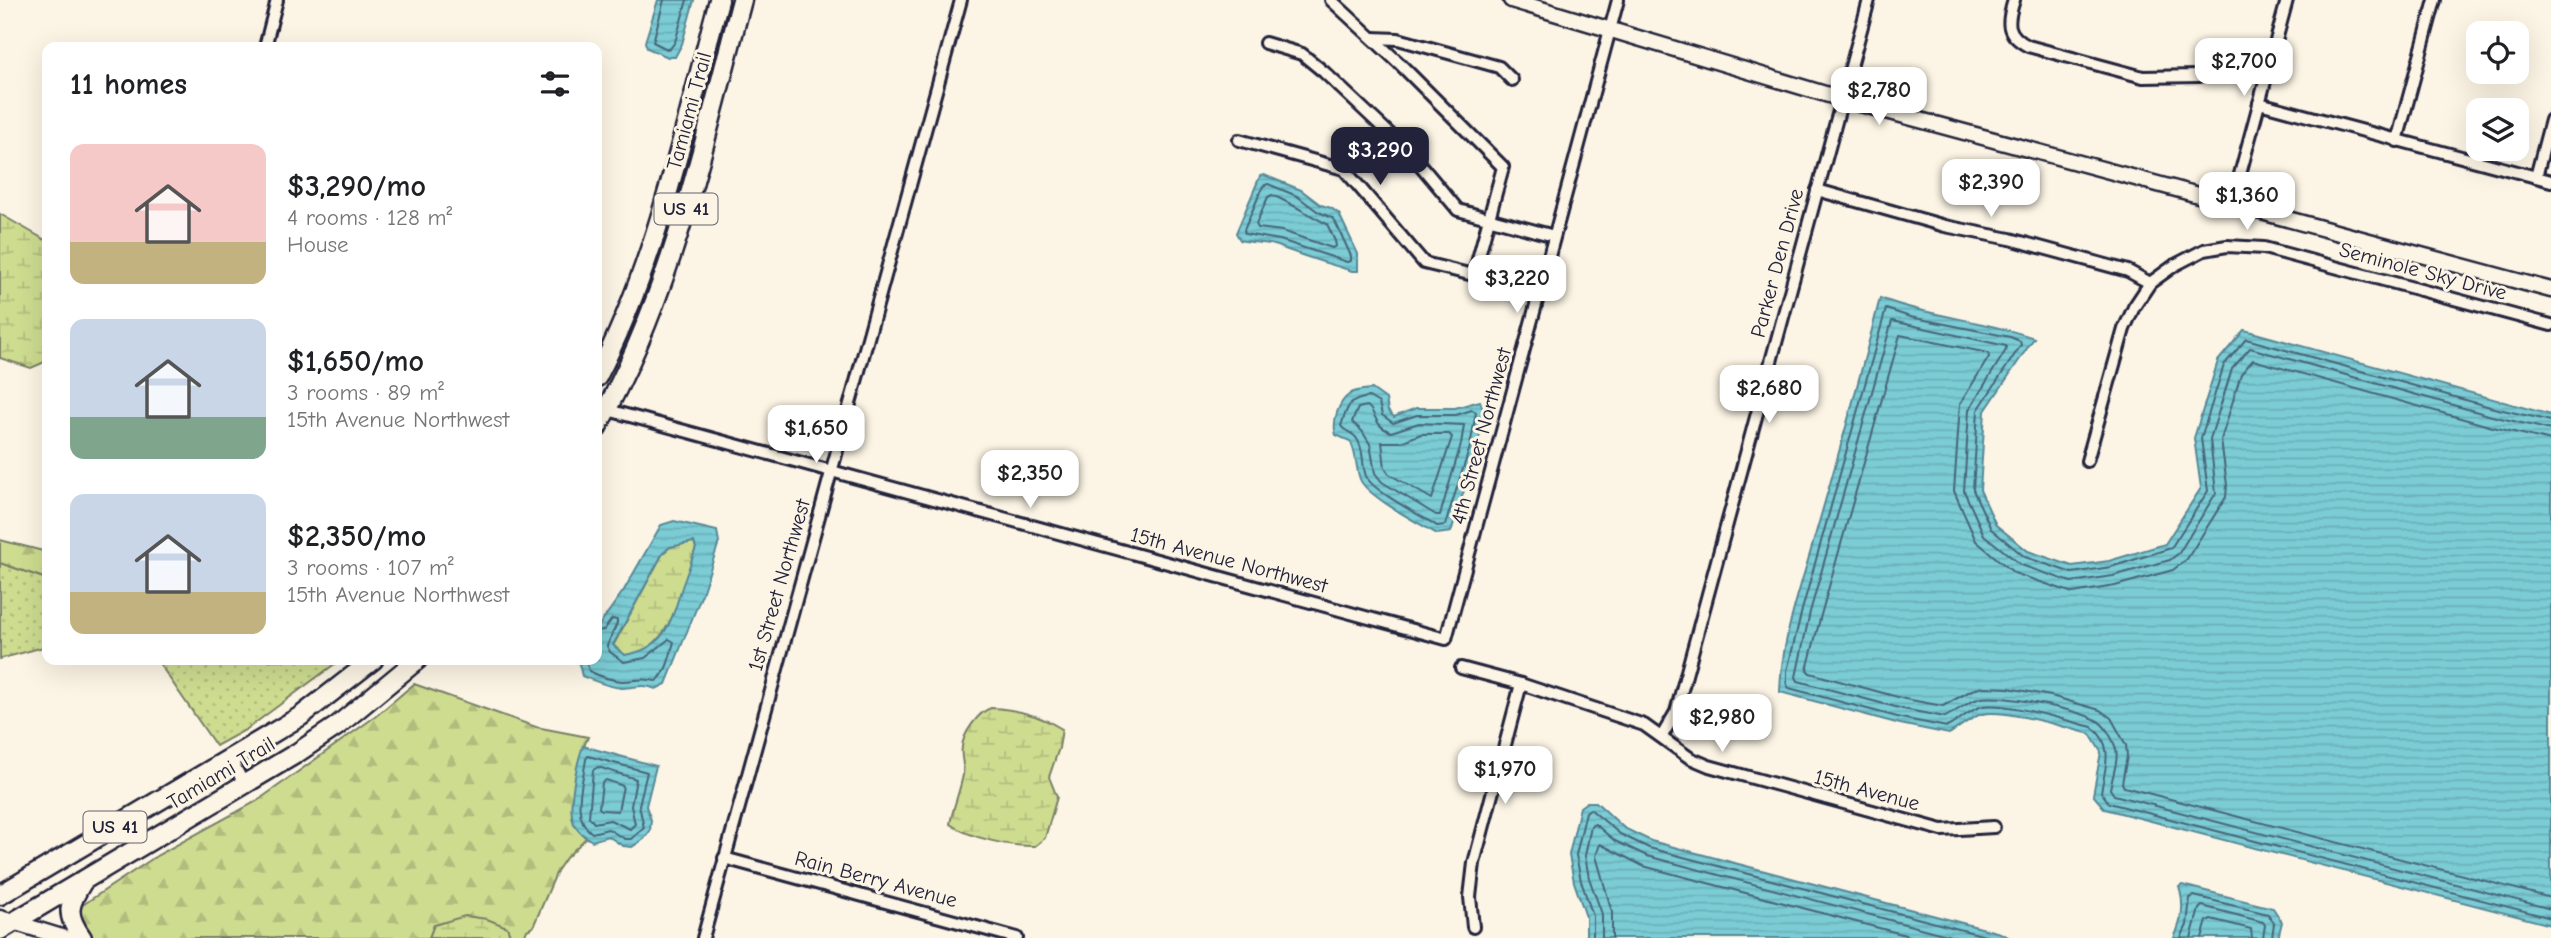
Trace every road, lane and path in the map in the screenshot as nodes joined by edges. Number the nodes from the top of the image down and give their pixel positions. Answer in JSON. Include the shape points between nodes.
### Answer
{"nodes":[{"id":1,"x":278,"y":0,"type":"edge"},
{"id":2,"x":719,"y":0,"type":"edge"},
{"id":3,"x":743,"y":0,"type":"edge"},
{"id":4,"x":961,"y":0,"type":"edge"},
{"id":5,"x":1331,"y":0,"type":"edge"},
{"id":6,"x":1511,"y":0,"type":"edge"},
{"id":7,"x":1618,"y":0,"type":"edge"},
{"id":8,"x":1869,"y":0,"type":"edge"},
{"id":9,"x":2014,"y":0,"type":"edge"},
{"id":10,"x":2287,"y":0,"type":"edge"},
{"id":11,"x":2435,"y":0,"type":"edge"},
{"id":12,"x":1610,"y":29,"type":"junction"},
{"id":13,"x":709,"y":36,"type":"junction"},
{"id":14,"x":1373,"y":38,"type":"junction"},
{"id":15,"x":266,"y":42,"type":"edge"},
{"id":16,"x":731,"y":42,"type":"junction"},
{"id":17,"x":1265,"y":43,"type":"dead end"},
{"id":18,"x":2200,"y":76,"type":"dead end"},
{"id":19,"x":1512,"y":80,"type":"dead end"},
{"id":20,"x":1842,"y":99,"type":"junction"},
{"id":21,"x":2259,"y":103,"type":"junction"},
{"id":22,"x":2551,"y":120,"type":"edge"},
{"id":23,"x":1239,"y":139,"type":"dead end"},
{"id":24,"x":2397,"y":141,"type":"junction"},
{"id":25,"x":672,"y":170,"type":"junction"},
{"id":26,"x":695,"y":177,"type":"junction"},
{"id":27,"x":2536,"y":177,"type":"junction"},
{"id":28,"x":2551,"y":181,"type":"edge"},
{"id":29,"x":1817,"y":190,"type":"junction"},
{"id":30,"x":2232,"y":204,"type":"junction"},
{"id":31,"x":1489,"y":219,"type":"junction"},
{"id":32,"x":1554,"y":236,"type":"junction"},
{"id":33,"x":2150,"y":284,"type":"junction"},
{"id":34,"x":2551,"y":290,"type":"edge"},
{"id":35,"x":2551,"y":325,"type":"edge"},
{"id":36,"x":602,"y":366,"type":"edge"},
{"id":37,"x":602,"y":408,"type":"edge"},
{"id":38,"x":2087,"y":461,"type":"dead end"},
{"id":39,"x":831,"y":472,"type":"junction"},
{"id":40,"x":1446,"y":639,"type":"joint"},
{"id":41,"x":367,"y":665,"type":"edge"},
{"id":42,"x":411,"y":665,"type":"edge"},
{"id":43,"x":1461,"y":668,"type":"dead end"},
{"id":44,"x":1521,"y":684,"type":"junction"},
{"id":45,"x":1662,"y":736,"type":"junction"},
{"id":46,"x":231,"y":760,"type":"junction"},
{"id":47,"x":245,"y":786,"type":"junction"},
{"id":48,"x":1994,"y":827,"type":"dead end"},
{"id":49,"x":724,"y":858,"type":"junction"},
{"id":50,"x":35,"y":873,"type":"junction"},
{"id":51,"x":0,"y":881,"type":"edge"},
{"id":52,"x":83,"y":881,"type":"junction"},
{"id":53,"x":0,"y":895,"type":"edge"},
{"id":54,"x":5,"y":924,"type":"edge"},
{"id":55,"x":1473,"y":927,"type":"dead end"},
{"id":56,"x":65,"y":938,"type":"edge"},
{"id":57,"x":82,"y":938,"type":"edge"},
{"id":58,"x":703,"y":938,"type":"edge"},
{"id":59,"x":1017,"y":938,"type":"edge"}],
"edges":[{"from":1,"to":15,"type":"street"},
{"from":2,"to":13,"type":"main road","name":"Tamiami Trail","number":"US 41"},
{"from":3,"to":16,"type":"main road","name":"Tamiami Trail","number":"US 41"},
{"from":4,"to":39,"type":"street","name":"1st Street Northwest"},
{"from":5,"to":14,"type":"street"},
{"from":6,"to":12,"type":"street"},
{"from":7,"to":12,"type":"street","name":"4th Street Northwest"},
{"from":8,"to":20,"type":"street","name":"Parker Den Drive"},
{"from":9,"to":18,"type":"street","via":[[2008,20],[2011,32],[2028,46],[2143,77]]},
{"from":10,"to":21,"type":"street"},
{"from":11,"to":24,"type":"street"},
{"from":12,"to":20,"type":"street"},
{"from":12,"to":32,"type":"street","name":"4th Street Northwest"},
{"from":13,"to":16,"type":"main road"},
{"from":13,"to":25,"type":"main road","name":"Tamiami Trail","number":"US 41"},
{"from":14,"to":19,"type":"street","via":[[1398,39],[1499,67]]},
{"from":14,"to":31,"type":"street","via":[[1503,167]]},
{"from":16,"to":26,"type":"main road","name":"Tamiami Trail","number":"US 41"},
{"from":17,"to":31,"type":"street","via":[[1302,54],[1400,143],[1458,210]]},
{"from":20,"to":29,"type":"street","name":"Parker Den Drive"},
{"from":20,"to":30,"type":"street"},
{"from":21,"to":24,"type":"street"},
{"from":21,"to":30,"type":"street"},
{"from":22,"to":27,"type":"street"},
{"from":23,"to":31,"type":"street","via":[[1344,169],[1423,263],[1469,274],[1475,270]]},
{"from":24,"to":27,"type":"street"},
{"from":25,"to":26,"type":"main road"},
{"from":25,"to":36,"type":"main road","name":"Tamiami Trail","number":"US 41","via":[[644,267]]},
{"from":26,"to":37,"type":"main road","name":"Tamiami Trail","number":"US 41","via":[[654,307],[635,352]]},
{"from":27,"to":28,"type":"street"},
{"from":29,"to":33,"type":"street","via":[[2128,271]]},
{"from":29,"to":45,"type":"street","name":"Parker Den Drive","via":[[1676,712]]},
{"from":30,"to":34,"type":"street"},
{"from":31,"to":32,"type":"street"},
{"from":32,"to":40,"type":"street","name":"4th Street Northwest"},
{"from":33,"to":35,"type":"street","name":"Seminole Sky Drive","via":[[2204,250],[2264,248]]},
{"from":33,"to":38,"type":"street","name":"Seminole Sky Drive","via":[[2124,329]]},
{"from":37,"to":39,"type":"street","name":"15th Avenue Northwest"},
{"from":39,"to":40,"type":"street","name":"15th Avenue Northwest"},
{"from":39,"to":49,"type":"street","name":"1st Street Northwest"},
{"from":41,"to":46,"type":"main road","name":"Tamiami Trail","number":"US 41","via":[[301,716]]},
{"from":42,"to":47,"type":"main road","name":"Tamiami Trail","number":"US 41","via":[[337,726]]},
{"from":43,"to":44,"type":"street","name":"15th Avenue"},
{"from":44,"to":45,"type":"street","name":"15th Avenue","via":[[1615,714]]},
{"from":44,"to":55,"type":"street","via":[[1474,863]]},
{"from":45,"to":48,"type":"street","name":"15th Avenue","via":[[1690,758],[1746,777],[1942,830]]},
{"from":46,"to":47,"type":"street"},
{"from":46,"to":50,"type":"main road","name":"Tamiami Trail","number":"US 41"},
{"from":47,"to":52,"type":"main road","name":"Tamiami Trail","number":"US 41"},
{"from":49,"to":58,"type":"street","name":"1st Street Northwest"},
{"from":49,"to":59,"type":"street","name":"Rain Berry Avenue"},
{"from":50,"to":51,"type":"main road"},
{"from":50,"to":53,"type":"main road","name":"Tamiami Trail","number":"US 41"},
{"from":52,"to":54,"type":"main road","name":"Tamiami Trail","number":"US 41"},
{"from":52,"to":57,"type":"main road","via":[[69,907]]},
{"from":54,"to":56,"type":"street"}]}
